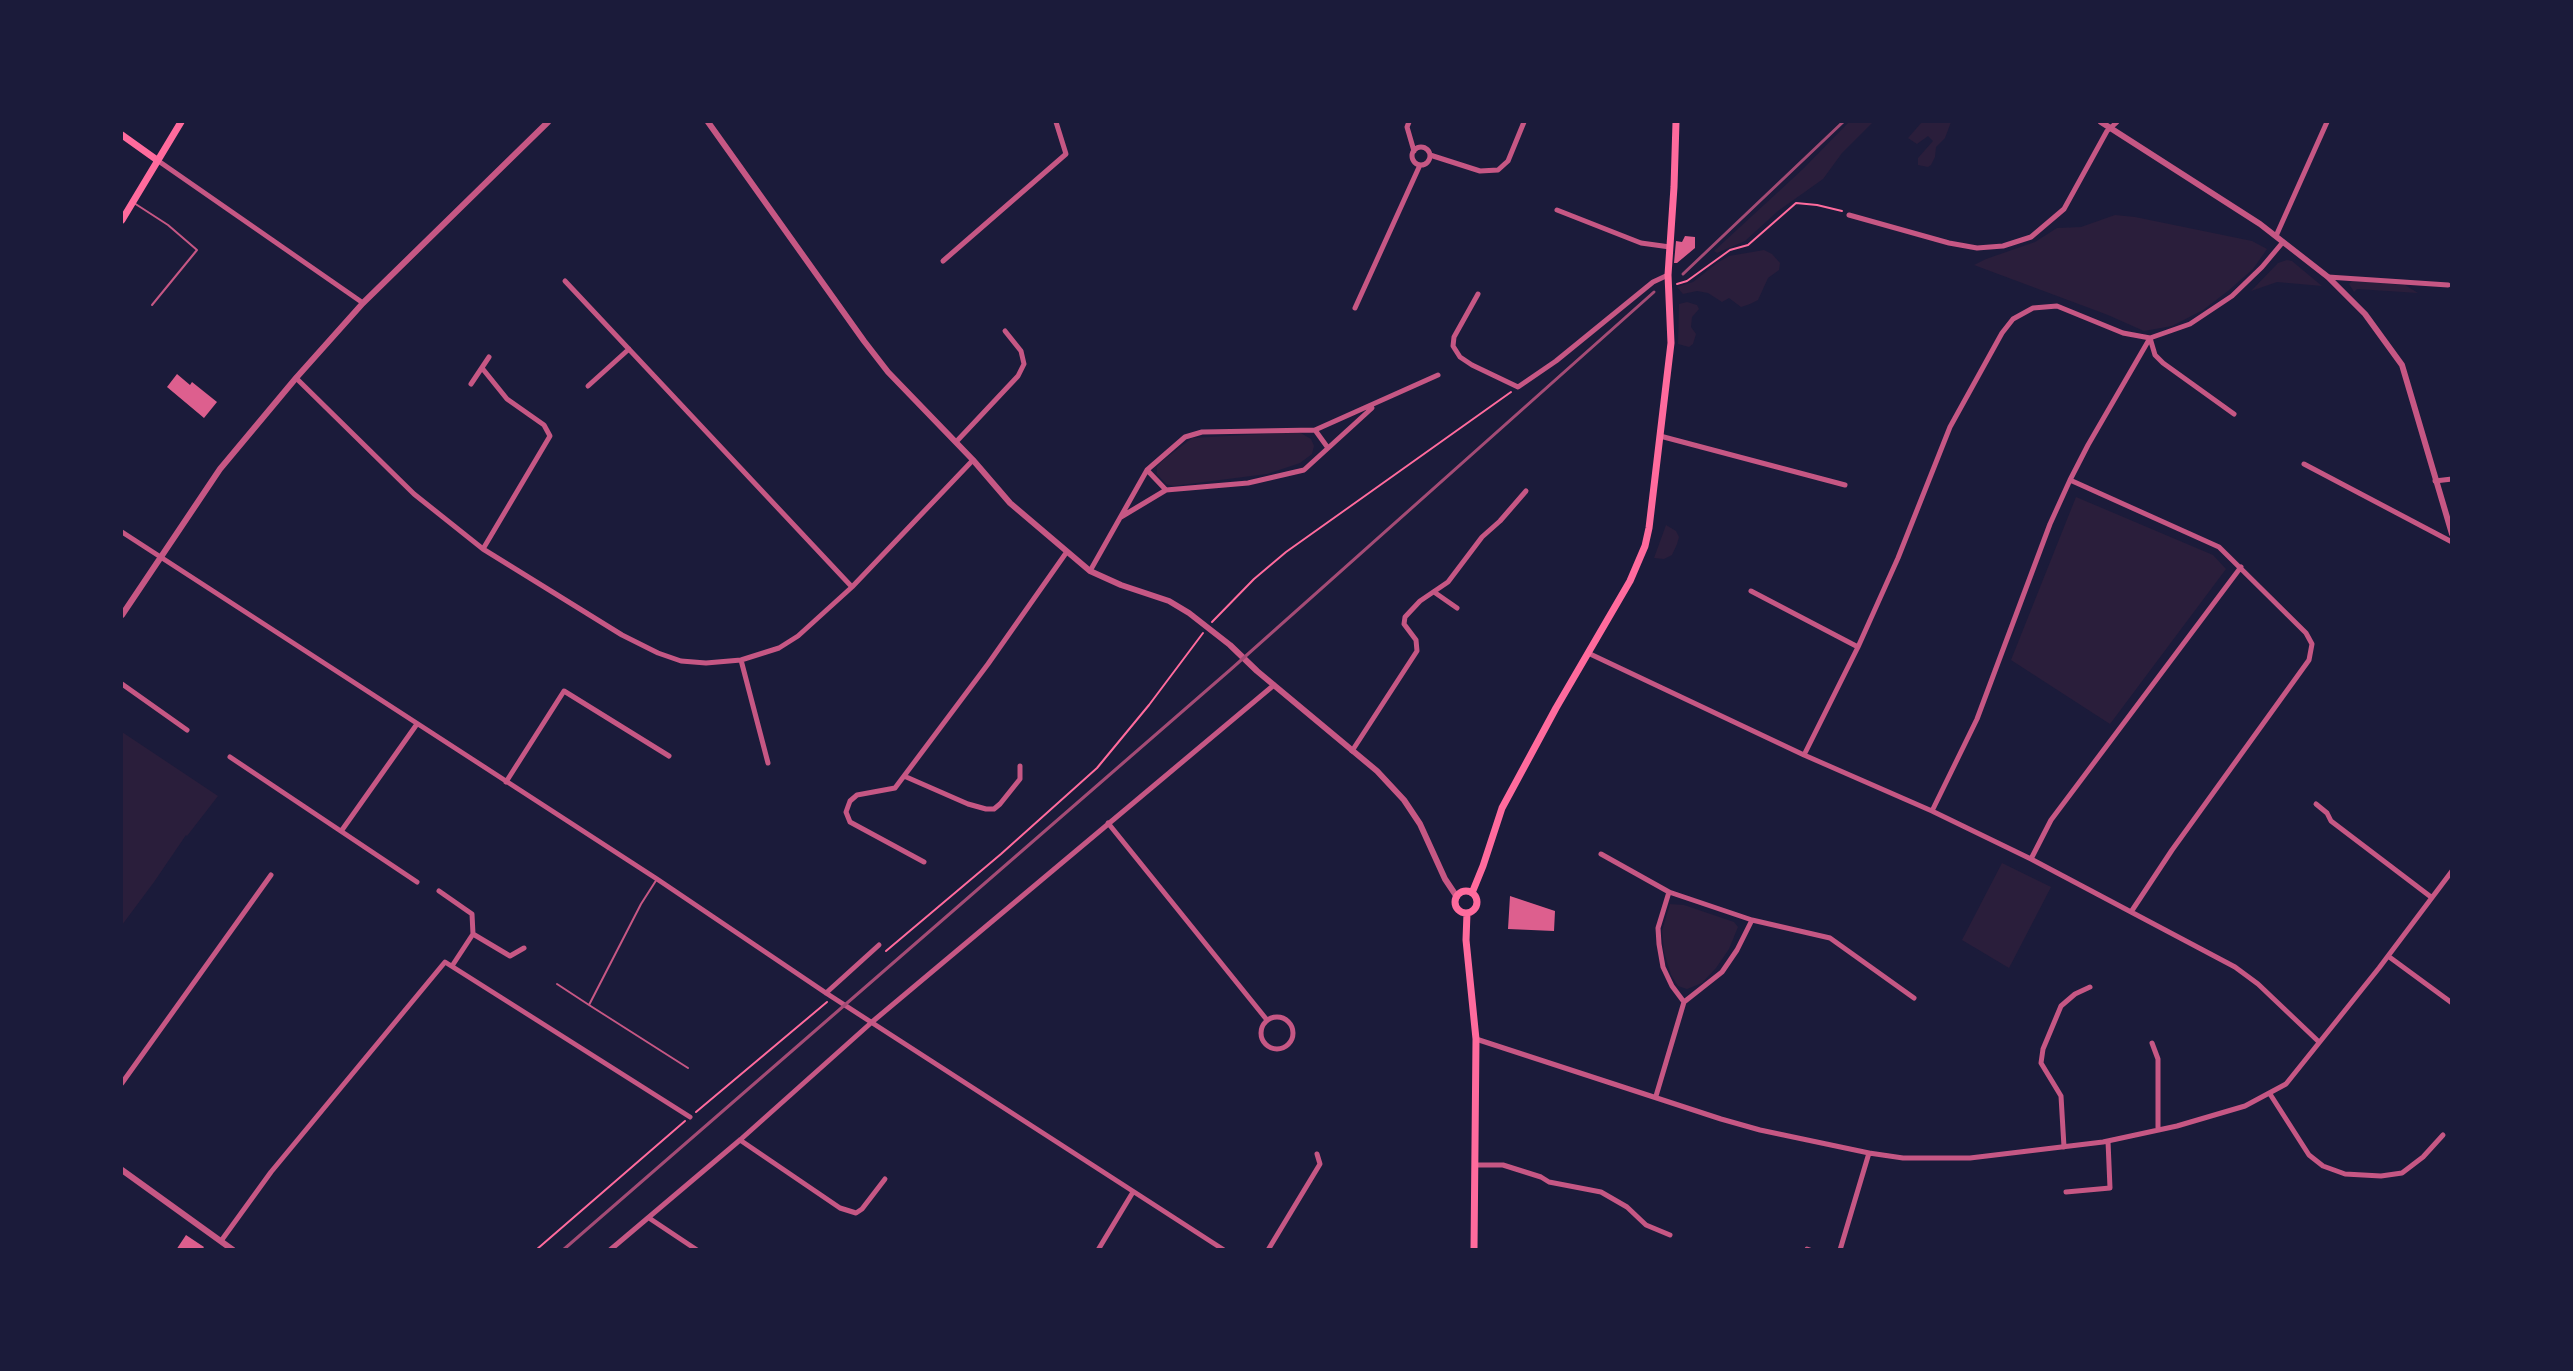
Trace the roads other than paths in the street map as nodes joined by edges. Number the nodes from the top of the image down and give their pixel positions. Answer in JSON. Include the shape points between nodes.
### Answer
{"nodes":[{"id":1,"x":181,"y":122,"type":"edge"},
{"id":2,"x":548,"y":122,"type":"edge"},
{"id":3,"x":708,"y":122,"type":"edge"},
{"id":4,"x":1056,"y":122,"type":"edge"},
{"id":5,"x":1409,"y":122,"type":"edge"},
{"id":6,"x":1524,"y":122,"type":"edge"},
{"id":7,"x":1676,"y":122,"type":"edge"},
{"id":8,"x":2101,"y":122,"type":"edge"},
{"id":9,"x":2117,"y":122,"type":"edge"},
{"id":10,"x":2326,"y":122,"type":"edge"},
{"id":11,"x":2111,"y":128,"type":"junction"},
{"id":12,"x":122,"y":135,"type":"edge"},
{"id":13,"x":1414,"y":151,"type":"junction"},
{"id":14,"x":1430,"y":155,"type":"junction"},
{"id":15,"x":157,"y":160,"type":"junction"},
{"id":16,"x":1420,"y":165,"type":"junction"},
{"id":17,"x":132,"y":202,"type":"junction"},
{"id":18,"x":1557,"y":210,"type":"dead end"},
{"id":19,"x":1849,"y":215,"type":"road end"},
{"id":20,"x":122,"y":220,"type":"edge"},
{"id":21,"x":2276,"y":236,"type":"junction"},
{"id":22,"x":2283,"y":242,"type":"junction"},
{"id":23,"x":1670,"y":247,"type":"junction"},
{"id":24,"x":943,"y":261,"type":"dead end"},
{"id":25,"x":1668,"y":275,"type":"junction"},
{"id":26,"x":2328,"y":277,"type":"junction"},
{"id":27,"x":565,"y":281,"type":"dead end"},
{"id":28,"x":2448,"y":285,"type":"dead end"},
{"id":29,"x":1478,"y":294,"type":"dead end"},
{"id":30,"x":363,"y":303,"type":"junction"},
{"id":31,"x":152,"y":305,"type":"dead end"},
{"id":32,"x":1355,"y":308,"type":"dead end"},
{"id":33,"x":1005,"y":331,"type":"dead end"},
{"id":34,"x":2150,"y":338,"type":"junction"},
{"id":35,"x":628,"y":349,"type":"junction"},
{"id":36,"x":489,"y":357,"type":"dead end"},
{"id":37,"x":482,"y":368,"type":"junction"},
{"id":38,"x":1438,"y":375,"type":"dead end"},
{"id":39,"x":296,"y":378,"type":"junction"},
{"id":40,"x":471,"y":384,"type":"dead end"},
{"id":41,"x":588,"y":386,"type":"dead end"},
{"id":42,"x":1375,"y":404,"type":"junction"},
{"id":43,"x":2234,"y":414,"type":"dead end"},
{"id":44,"x":1315,"y":430,"type":"junction"},
{"id":45,"x":1660,"y":436,"type":"junction"},
{"id":46,"x":956,"y":442,"type":"junction"},
{"id":47,"x":1328,"y":448,"type":"junction"},
{"id":48,"x":972,"y":460,"type":"junction"},
{"id":49,"x":2304,"y":464,"type":"dead end"},
{"id":50,"x":1147,"y":470,"type":"junction"},
{"id":51,"x":2070,"y":480,"type":"junction"},
{"id":52,"x":2451,"y":480,"type":"edge"},
{"id":53,"x":2435,"y":481,"type":"junction"},
{"id":54,"x":1845,"y":485,"type":"dead end"},
{"id":55,"x":1166,"y":490,"type":"junction"},
{"id":56,"x":1526,"y":491,"type":"dead end"},
{"id":57,"x":1119,"y":517,"type":"junction"},
{"id":58,"x":122,"y":532,"type":"edge"},
{"id":59,"x":2451,"y":534,"type":"edge"},
{"id":60,"x":2451,"y":542,"type":"edge"},
{"id":61,"x":483,"y":549,"type":"junction"},
{"id":62,"x":1066,"y":553,"type":"junction"},
{"id":63,"x":162,"y":558,"type":"junction"},
{"id":64,"x":2241,"y":567,"type":"junction"},
{"id":65,"x":1090,"y":571,"type":"junction"},
{"id":66,"x":852,"y":587,"type":"junction"},
{"id":67,"x":1751,"y":591,"type":"dead end"},
{"id":68,"x":1434,"y":592,"type":"junction"},
{"id":69,"x":1457,"y":608,"type":"dead end"},
{"id":70,"x":122,"y":615,"type":"edge"},
{"id":71,"x":1858,"y":647,"type":"junction"},
{"id":72,"x":1588,"y":653,"type":"junction"},
{"id":73,"x":741,"y":660,"type":"junction"},
{"id":74,"x":122,"y":684,"type":"edge"},
{"id":75,"x":1274,"y":685,"type":"junction"},
{"id":76,"x":417,"y":724,"type":"junction"},
{"id":77,"x":187,"y":730,"type":"dead end"},
{"id":78,"x":1352,"y":750,"type":"junction"},
{"id":79,"x":1804,"y":755,"type":"junction"},
{"id":80,"x":669,"y":756,"type":"dead end"},
{"id":81,"x":230,"y":757,"type":"dead end"},
{"id":82,"x":768,"y":763,"type":"dead end"},
{"id":83,"x":1020,"y":766,"type":"dead end"},
{"id":84,"x":904,"y":776,"type":"junction"},
{"id":85,"x":506,"y":782,"type":"junction"},
{"id":86,"x":2316,"y":804,"type":"dead end"},
{"id":87,"x":1932,"y":811,"type":"junction"},
{"id":88,"x":1108,"y":823,"type":"junction"},
{"id":89,"x":342,"y":830,"type":"junction"},
{"id":90,"x":1601,"y":854,"type":"dead end"},
{"id":91,"x":2031,"y":859,"type":"junction"},
{"id":92,"x":924,"y":862,"type":"dead end"},
{"id":93,"x":2451,"y":871,"type":"edge"},
{"id":94,"x":270,"y":875,"type":"dead end"},
{"id":95,"x":657,"y":879,"type":"junction"},
{"id":96,"x":417,"y":882,"type":"dead end"},
{"id":97,"x":439,"y":891,"type":"dead end"},
{"id":98,"x":1669,"y":892,"type":"junction"},
{"id":99,"x":1472,"y":893,"type":"junction"},
{"id":100,"x":1457,"y":897,"type":"junction"},
{"id":101,"x":2431,"y":897,"type":"junction"},
{"id":102,"x":2131,"y":912,"type":"junction"},
{"id":103,"x":1467,"y":913,"type":"junction"},
{"id":104,"x":1752,"y":920,"type":"junction"},
{"id":105,"x":473,"y":934,"type":"junction"},
{"id":106,"x":879,"y":945,"type":"dead end"},
{"id":107,"x":524,"y":948,"type":"dead end"},
{"id":108,"x":2388,"y":956,"type":"junction"},
{"id":109,"x":452,"y":966,"type":"junction"},
{"id":110,"x":557,"y":984,"type":"dead end"},
{"id":111,"x":2090,"y":987,"type":"dead end"},
{"id":112,"x":826,"y":993,"type":"junction"},
{"id":113,"x":1914,"y":998,"type":"dead end"},
{"id":114,"x":1684,"y":1002,"type":"junction"},
{"id":115,"x":2451,"y":1004,"type":"edge"},
{"id":116,"x":589,"y":1005,"type":"junction"},
{"id":117,"x":1267,"y":1020,"type":"junction"},
{"id":118,"x":872,"y":1022,"type":"junction"},
{"id":119,"x":1476,"y":1038,"type":"junction"},
{"id":120,"x":2152,"y":1042,"type":"dead end"},
{"id":121,"x":2319,"y":1042,"type":"junction"},
{"id":122,"x":688,"y":1068,"type":"dead end"},
{"id":123,"x":122,"y":1083,"type":"edge"},
{"id":124,"x":2270,"y":1094,"type":"junction"},
{"id":125,"x":1656,"y":1096,"type":"junction"},
{"id":126,"x":690,"y":1117,"type":"road end"},
{"id":127,"x":2158,"y":1130,"type":"junction"},
{"id":128,"x":2443,"y":1136,"type":"dead end"},
{"id":129,"x":740,"y":1140,"type":"junction"},
{"id":130,"x":2108,"y":1141,"type":"junction"},
{"id":131,"x":2064,"y":1147,"type":"junction"},
{"id":132,"x":1869,"y":1153,"type":"junction"},
{"id":133,"x":1317,"y":1154,"type":"dead end"},
{"id":134,"x":1475,"y":1165,"type":"junction"},
{"id":135,"x":122,"y":1170,"type":"edge"},
{"id":136,"x":885,"y":1179,"type":"dead end"},
{"id":137,"x":1133,"y":1192,"type":"junction"},
{"id":138,"x":2066,"y":1192,"type":"dead end"},
{"id":139,"x":649,"y":1218,"type":"junction"},
{"id":140,"x":1670,"y":1235,"type":"dead end"},
{"id":141,"x":221,"y":1241,"type":"junction"},
{"id":142,"x":233,"y":1250,"type":"edge"},
{"id":143,"x":610,"y":1250,"type":"edge"},
{"id":144,"x":697,"y":1250,"type":"edge"},
{"id":145,"x":1098,"y":1250,"type":"edge"},
{"id":146,"x":1224,"y":1250,"type":"edge"},
{"id":147,"x":1268,"y":1250,"type":"edge"},
{"id":148,"x":1474,"y":1250,"type":"edge"},
{"id":149,"x":1840,"y":1250,"type":"edge"}],
"edges":[{"from":1,"to":15,"type":"main road"},
{"from":2,"to":30,"type":"street"},
{"from":3,"to":46,"type":"street","via":[[857,333],[888,372]]},
{"from":4,"to":24,"type":"street","via":[[1066,154]]},
{"from":5,"to":13,"type":"street"},
{"from":6,"to":14,"type":"street","via":[[1508,161],[1498,170],[1480,171]]},
{"from":7,"to":23,"type":"main road"},
{"from":8,"to":11,"type":"street"},
{"from":9,"to":11,"type":"street"},
{"from":10,"to":21,"type":"street"},
{"from":11,"to":19,"type":"street","via":[[2064,209],[2031,237],[2003,246],[1977,248]]},
{"from":11,"to":21,"type":"street"},
{"from":12,"to":15,"type":"main road"},
{"from":13,"to":14,"type":"street","via":[[1422,147]]},
{"from":13,"to":16,"type":"street","via":[[1412,158]]},
{"from":14,"to":16,"type":"street"},
{"from":15,"to":17,"type":"main road"},
{"from":15,"to":30,"type":"street"},
{"from":16,"to":32,"type":"street"},
{"from":17,"to":20,"type":"main road"},
{"from":17,"to":31,"type":"lane","via":[[197,250]]},
{"from":18,"to":23,"type":"street","via":[[1641,243]]},
{"from":21,"to":22,"type":"street"},
{"from":22,"to":26,"type":"street"},
{"from":22,"to":34,"type":"street","via":[[2232,296],[2190,324]]},
{"from":23,"to":25,"type":"main road"},
{"from":25,"to":29,"type":"street","via":[[1653,282],[1518,387],[1472,365],[1452,346]]},
{"from":25,"to":45,"type":"main road","via":[[1671,342]]},
{"from":26,"to":28,"type":"street"},
{"from":26,"to":53,"type":"street","via":[[2365,314],[2402,365]]},
{"from":27,"to":35,"type":"street"},
{"from":30,"to":39,"type":"street"},
{"from":33,"to":46,"type":"street","via":[[1021,351],[1024,364],[1018,376]]},
{"from":34,"to":43,"type":"street","via":[[2155,355],[2163,363]]},
{"from":34,"to":51,"type":"street"},
{"from":34,"to":71,"type":"street","via":[[2123,333],[2057,306],[2033,308],[2008,325],[1950,427]]},
{"from":35,"to":41,"type":"street"},
{"from":35,"to":66,"type":"street"},
{"from":36,"to":37,"type":"street"},
{"from":37,"to":40,"type":"street"},
{"from":37,"to":61,"type":"street","via":[[507,399],[544,425],[550,436]]},
{"from":38,"to":42,"type":"street"},
{"from":39,"to":61,"type":"street","via":[[414,494]]},
{"from":39,"to":63,"type":"street","via":[[220,469]]},
{"from":42,"to":44,"type":"street"},
{"from":42,"to":47,"type":"street"},
{"from":44,"to":47,"type":"street"},
{"from":44,"to":50,"type":"street","via":[[1202,432],[1185,437]]},
{"from":45,"to":54,"type":"street"},
{"from":45,"to":72,"type":"main road","via":[[1645,546],[1630,581]]},
{"from":46,"to":48,"type":"street"},
{"from":47,"to":55,"type":"street","via":[[1304,470],[1248,483]]},
{"from":48,"to":62,"type":"street","via":[[1010,503]]},
{"from":48,"to":66,"type":"street"},
{"from":49,"to":60,"type":"street"},
{"from":50,"to":55,"type":"street"},
{"from":50,"to":57,"type":"street"},
{"from":51,"to":64,"type":"street","via":[[2219,547]]},
{"from":51,"to":87,"type":"street","via":[[1977,719]]},
{"from":52,"to":53,"type":"street"},
{"from":53,"to":59,"type":"street"},
{"from":55,"to":57,"type":"street"},
{"from":56,"to":68,"type":"street","via":[[1482,537],[1449,582]]},
{"from":57,"to":65,"type":"street"},
{"from":58,"to":63,"type":"street"},
{"from":61,"to":73,"type":"street","via":[[657,653],[681,661]]},
{"from":62,"to":65,"type":"street"},
{"from":62,"to":84,"type":"street"},
{"from":63,"to":70,"type":"street"},
{"from":63,"to":76,"type":"street"},
{"from":64,"to":91,"type":"street","via":[[2051,820]]},
{"from":64,"to":102,"type":"street","via":[[2306,633],[2312,644],[2311,655]]},
{"from":65,"to":75,"type":"street","via":[[1169,601],[1230,645]]},
{"from":66,"to":73,"type":"street","via":[[798,636],[779,648]]},
{"from":67,"to":71,"type":"street"},
{"from":68,"to":69,"type":"street"},
{"from":68,"to":78,"type":"street","via":[[1405,617],[1404,624],[1416,640],[1417,651]]},
{"from":71,"to":79,"type":"street"},
{"from":72,"to":79,"type":"street"},
{"from":72,"to":99,"type":"main road","via":[[1502,808]]},
{"from":73,"to":82,"type":"street"},
{"from":74,"to":77,"type":"street"},
{"from":75,"to":78,"type":"street"},
{"from":75,"to":88,"type":"street"},
{"from":76,"to":85,"type":"street"},
{"from":76,"to":89,"type":"street"},
{"from":78,"to":100,"type":"street","via":[[1404,800]]},
{"from":79,"to":87,"type":"street"},
{"from":80,"to":85,"type":"street","via":[[564,691]]},
{"from":81,"to":89,"type":"street"},
{"from":83,"to":84,"type":"street","via":[[1020,779],[994,809],[968,804]]},
{"from":84,"to":92,"type":"street","via":[[895,788],[857,795],[846,812],[850,822]]},
{"from":85,"to":95,"type":"street"},
{"from":86,"to":101,"type":"street","via":[[2331,821]]},
{"from":87,"to":91,"type":"street"},
{"from":88,"to":117,"type":"street"},
{"from":88,"to":118,"type":"street"},
{"from":89,"to":96,"type":"street"},
{"from":90,"to":98,"type":"street"},
{"from":91,"to":102,"type":"street"},
{"from":93,"to":101,"type":"street"},
{"from":94,"to":123,"type":"street"},
{"from":95,"to":112,"type":"street"},
{"from":95,"to":116,"type":"lane"},
{"from":97,"to":105,"type":"street","via":[[472,914]]},
{"from":98,"to":104,"type":"street"},
{"from":98,"to":114,"type":"street","via":[[1658,928],[1659,945],[1663,967]]},
{"from":99,"to":100,"type":"main road","via":[[1463,892]]},
{"from":99,"to":103,"type":"main road","via":[[1476,906]]},
{"from":100,"to":103,"type":"main road","via":[[1458,908]]},
{"from":101,"to":108,"type":"street"},
{"from":102,"to":121,"type":"street","via":[[2235,967]]},
{"from":103,"to":119,"type":"main road"},
{"from":104,"to":113,"type":"street","via":[[1830,938]]},
{"from":104,"to":114,"type":"street","via":[[1722,972]]},
{"from":105,"to":107,"type":"street","via":[[510,956]]},
{"from":105,"to":109,"type":"street"},
{"from":106,"to":112,"type":"street"},
{"from":108,"to":115,"type":"street"},
{"from":108,"to":121,"type":"street"},
{"from":109,"to":126,"type":"street"},
{"from":109,"to":141,"type":"street","via":[[445,962],[271,1172]]},
{"from":110,"to":116,"type":"lane"},
{"from":111,"to":131,"type":"street","via":[[2061,1006],[2043,1049],[2041,1063],[2061,1096]]},
{"from":112,"to":118,"type":"street"},
{"from":114,"to":125,"type":"street"},
{"from":116,"to":122,"type":"lane"},
{"from":117,"to":117,"type":"street","via":[[1282,1017],[1291,1023],[1292,1038],[1286,1047],[1266,1044],[1262,1029]]},
{"from":118,"to":129,"type":"street"},
{"from":118,"to":137,"type":"street"},
{"from":119,"to":125,"type":"street"},
{"from":119,"to":134,"type":"main road"},
{"from":120,"to":127,"type":"street","via":[[2158,1059]]},
{"from":121,"to":124,"type":"street","via":[[2286,1084]]},
{"from":124,"to":127,"type":"street","via":[[2246,1106]]},
{"from":124,"to":128,"type":"street","via":[[2309,1155],[2323,1166],[2345,1174],[2402,1173]]},
{"from":125,"to":132,"type":"street","via":[[1760,1130]]},
{"from":127,"to":130,"type":"street"},
{"from":129,"to":136,"type":"street","via":[[840,1208],[856,1213]]},
{"from":129,"to":139,"type":"street"},
{"from":130,"to":131,"type":"street"},
{"from":130,"to":138,"type":"street","via":[[2110,1188]]},
{"from":131,"to":132,"type":"street","via":[[1936,1159]]},
{"from":132,"to":149,"type":"street"},
{"from":133,"to":147,"type":"street","via":[[1320,1164]]},
{"from":134,"to":140,"type":"street","via":[[1503,1165],[1548,1182],[1601,1192],[1627,1207],[1646,1225]]},
{"from":134,"to":148,"type":"main road"},
{"from":135,"to":141,"type":"street"},
{"from":137,"to":145,"type":"street"},
{"from":137,"to":146,"type":"street"},
{"from":139,"to":143,"type":"street"},
{"from":139,"to":144,"type":"street"},
{"from":141,"to":142,"type":"street"}]}
